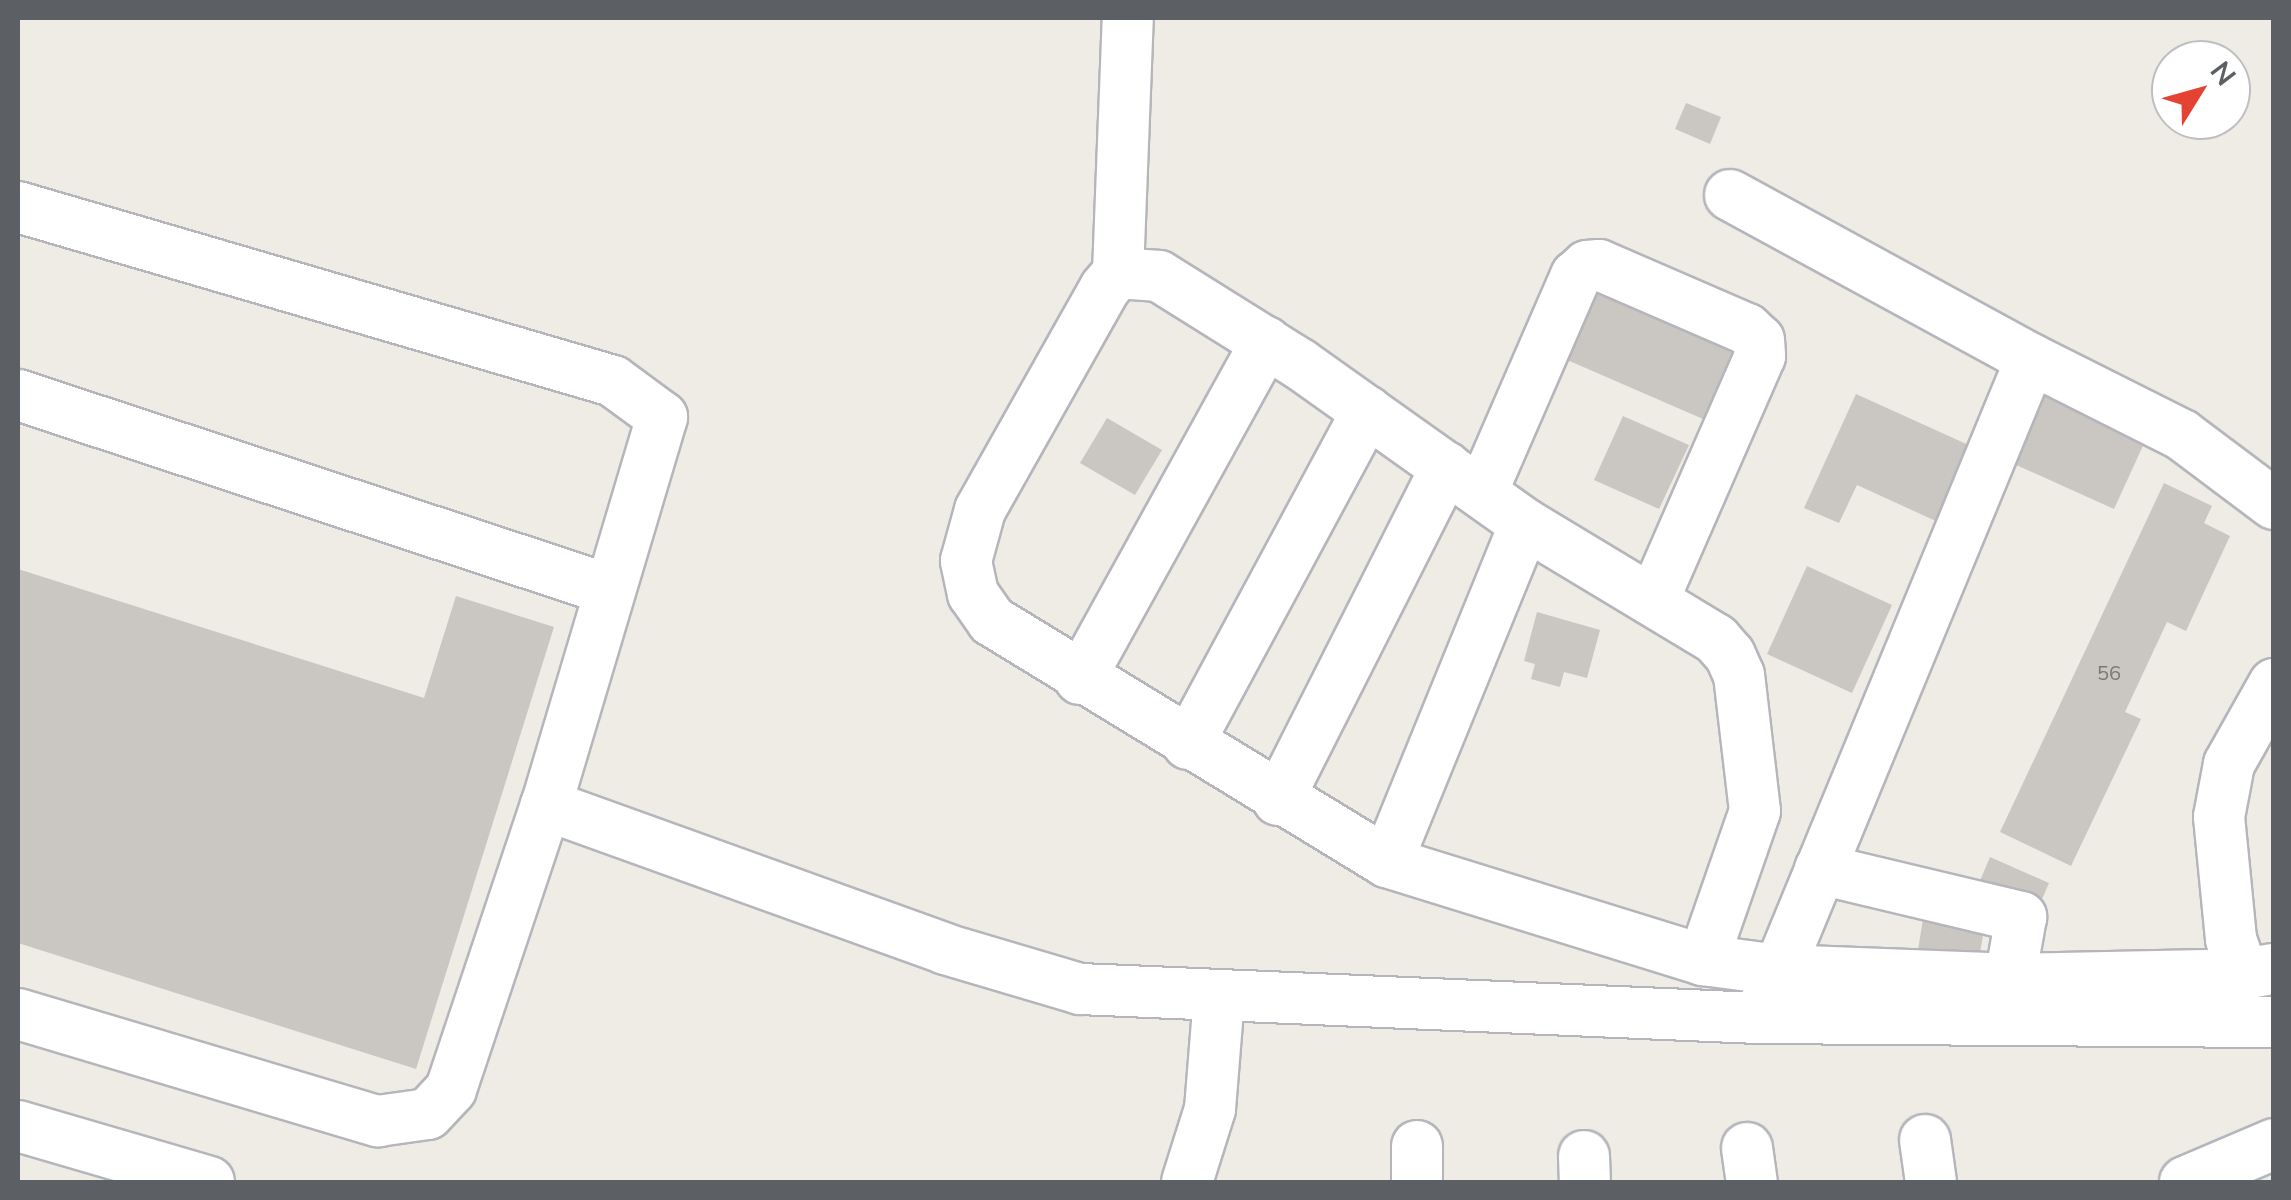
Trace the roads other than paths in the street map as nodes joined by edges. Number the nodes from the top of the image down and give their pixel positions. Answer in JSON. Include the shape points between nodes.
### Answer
{"nodes":[{"id":1,"x":1128,"y":18,"type":"edge"},
{"id":2,"x":1730,"y":196,"type":"dead end"},
{"id":3,"x":18,"y":207,"type":"edge"},
{"id":4,"x":1118,"y":272,"type":"junction"},
{"id":5,"x":1266,"y":342,"type":"junction"},
{"id":6,"x":2032,"y":359,"type":"junction"},
{"id":7,"x":18,"y":396,"type":"edge"},
{"id":8,"x":1367,"y":411,"type":"junction"},
{"id":9,"x":1464,"y":480,"type":"junction"},
{"id":10,"x":2274,"y":504,"type":"edge"},
{"id":11,"x":1526,"y":524,"type":"junction"},
{"id":12,"x":610,"y":590,"type":"junction"},
{"id":13,"x":1654,"y":601,"type":"junction"},
{"id":14,"x":1080,"y":679,"type":"junction"},
{"id":15,"x":2274,"y":684,"type":"edge"},
{"id":16,"x":1188,"y":744,"type":"junction"},
{"id":17,"x":1278,"y":800,"type":"junction"},
{"id":18,"x":546,"y":804,"type":"junction"},
{"id":19,"x":1387,"y":862,"type":"junction"},
{"id":20,"x":1820,"y":869,"type":"junction"},
{"id":21,"x":1704,"y":960,"type":"junction"},
{"id":22,"x":1778,"y":970,"type":"junction"},
{"id":23,"x":2258,"y":972,"type":"edge"},
{"id":24,"x":2010,"y":979,"type":"junction"},
{"id":25,"x":1218,"y":997,"type":"junction"},
{"id":26,"x":18,"y":1014,"type":"edge"},
{"id":27,"x":1759,"y":1018,"type":"junction"},
{"id":28,"x":2274,"y":1022,"type":"edge"},
{"id":29,"x":18,"y":1126,"type":"edge"},
{"id":30,"x":2274,"y":1144,"type":"edge"},
{"id":31,"x":209,"y":1182,"type":"edge"},
{"id":32,"x":1187,"y":1182,"type":"edge"},
{"id":33,"x":2185,"y":1182,"type":"edge"}],
"edges":[{"from":1,"to":4,"type":"lane"},
{"from":2,"to":6,"type":"lane"},
{"from":3,"to":12,"type":"lane","via":[[613,381],[662,417]]},
{"from":4,"to":5,"type":"lane","via":[[1159,276]]},
{"from":4,"to":14,"type":"lane","via":[[980,510],[966,560],[974,594],[992,620]]},
{"from":5,"to":8,"type":"lane"},
{"from":5,"to":14,"type":"lane"},
{"from":6,"to":10,"type":"lane","via":[[2172,429]]},
{"from":6,"to":20,"type":"lane"},
{"from":7,"to":12,"type":"lane"},
{"from":8,"to":9,"type":"lane"},
{"from":8,"to":16,"type":"lane"},
{"from":9,"to":11,"type":"lane"},
{"from":9,"to":13,"type":"lane","via":[[1576,276],[1588,266],[1600,265],[1747,330],[1760,340],[1760,356]]},
{"from":9,"to":17,"type":"lane"},
{"from":11,"to":13,"type":"lane"},
{"from":11,"to":19,"type":"lane"},
{"from":12,"to":18,"type":"lane"},
{"from":13,"to":21,"type":"lane","via":[[1716,640],[1730,655],[1741,692],[1755,811]]},
{"from":14,"to":16,"type":"lane"},
{"from":15,"to":23,"type":"lane","via":[[2228,764],[2218,817],[2231,939]]},
{"from":16,"to":17,"type":"lane"},
{"from":17,"to":19,"type":"lane"},
{"from":18,"to":25,"type":"lane","via":[[945,948],[1080,989]]},
{"from":18,"to":26,"type":"lane","via":[[450,1089],[428,1114],[378,1121]]},
{"from":19,"to":21,"type":"lane"},
{"from":20,"to":22,"type":"lane"},
{"from":20,"to":24,"type":"lane","via":[[2021,917]]},
{"from":21,"to":22,"type":"lane"},
{"from":22,"to":24,"type":"lane"},
{"from":22,"to":27,"type":"lane"},
{"from":23,"to":24,"type":"lane"},
{"from":25,"to":27,"type":"lane"},
{"from":25,"to":32,"type":"lane","via":[[1210,1109]]},
{"from":27,"to":28,"type":"lane"},
{"from":29,"to":31,"type":"lane"},
{"from":30,"to":33,"type":"lane"}]}
